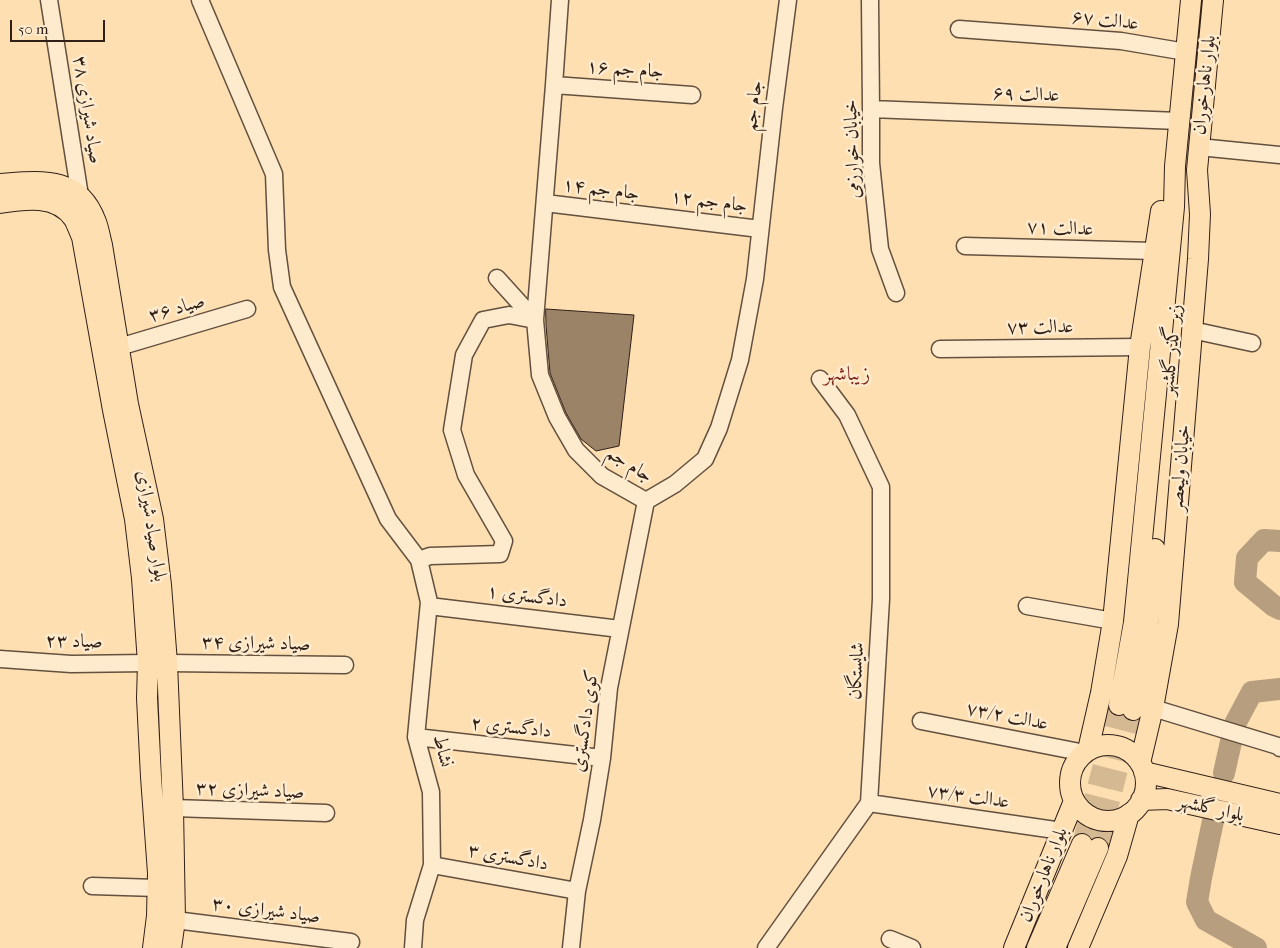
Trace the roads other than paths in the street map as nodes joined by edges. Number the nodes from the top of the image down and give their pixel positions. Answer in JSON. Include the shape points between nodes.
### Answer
{"nodes":[{"id":1,"x":49,"y":0,"type":"edge"},
{"id":2,"x":200,"y":0,"type":"edge"},
{"id":3,"x":560,"y":0,"type":"edge"},
{"id":4,"x":788,"y":0,"type":"edge"},
{"id":5,"x":870,"y":0,"type":"edge"},
{"id":6,"x":1190,"y":0,"type":"edge"},
{"id":7,"x":1214,"y":0,"type":"edge"},
{"id":8,"x":1190,"y":21,"type":"junction"},
{"id":9,"x":1211,"y":24,"type":"junction"},
{"id":10,"x":958,"y":28,"type":"dead end"},
{"id":11,"x":1186,"y":52,"type":"junction"},
{"id":12,"x":554,"y":85,"type":"junction"},
{"id":13,"x":692,"y":95,"type":"dead end"},
{"id":14,"x":872,"y":109,"type":"junction"},
{"id":15,"x":1179,"y":121,"type":"junction"},
{"id":16,"x":1199,"y":147,"type":"junction"},
{"id":17,"x":1280,"y":155,"type":"edge"},
{"id":18,"x":1175,"y":166,"type":"junction"},
{"id":19,"x":1197,"y":170,"type":"junction"},
{"id":20,"x":0,"y":184,"type":"edge"},
{"id":21,"x":80,"y":196,"type":"junction"},
{"id":22,"x":0,"y":202,"type":"edge"},
{"id":23,"x":545,"y":203,"type":"junction"},
{"id":24,"x":653,"y":216,"type":"joint"},
{"id":25,"x":760,"y":229,"type":"junction"},
{"id":26,"x":965,"y":246,"type":"dead end"},
{"id":27,"x":1154,"y":252,"type":"junction"},
{"id":28,"x":497,"y":278,"type":"dead end"},
{"id":29,"x":896,"y":293,"type":"dead end"},
{"id":30,"x":247,"y":309,"type":"dead end"},
{"id":31,"x":535,"y":320,"type":"junction"},
{"id":32,"x":1192,"y":330,"type":"junction"},
{"id":33,"x":1252,"y":343,"type":"dead end"},
{"id":34,"x":119,"y":347,"type":"junction"},
{"id":35,"x":1140,"y":347,"type":"junction"},
{"id":36,"x":940,"y":349,"type":"dead end"},
{"id":37,"x":820,"y":379,"type":"dead end"},
{"id":38,"x":120,"y":407,"type":"junction"},
{"id":39,"x":646,"y":501,"type":"junction"},
{"id":40,"x":419,"y":560,"type":"junction"},
{"id":41,"x":429,"y":606,"type":"junction"},
{"id":42,"x":1027,"y":606,"type":"dead end"},
{"id":43,"x":1113,"y":621,"type":"junction"},
{"id":44,"x":620,"y":629,"type":"junction"},
{"id":45,"x":0,"y":659,"type":"edge"},
{"id":46,"x":157,"y":663,"type":"junction"},
{"id":47,"x":345,"y":665,"type":"dead end"},
{"id":48,"x":1101,"y":693,"type":"junction"},
{"id":49,"x":1139,"y":709,"type":"junction"},
{"id":50,"x":921,"y":721,"type":"dead end"},
{"id":51,"x":416,"y":738,"type":"junction"},
{"id":52,"x":1280,"y":748,"type":"edge"},
{"id":53,"x":1087,"y":751,"type":"junction"},
{"id":54,"x":602,"y":758,"type":"junction"},
{"id":55,"x":1142,"y":768,"type":"junction"},
{"id":56,"x":1074,"y":801,"type":"junction"},
{"id":57,"x":869,"y":803,"type":"junction"},
{"id":58,"x":1280,"y":804,"type":"edge"},
{"id":59,"x":1135,"y":807,"type":"junction"},
{"id":60,"x":173,"y":808,"type":"junction"},
{"id":61,"x":326,"y":813,"type":"dead end"},
{"id":62,"x":1280,"y":824,"type":"edge"},
{"id":63,"x":1060,"y":837,"type":"junction"},
{"id":64,"x":1117,"y":856,"type":"junction"},
{"id":65,"x":432,"y":866,"type":"junction"},
{"id":66,"x":92,"y":886,"type":"dead end"},
{"id":67,"x":157,"y":888,"type":"junction"},
{"id":68,"x":577,"y":890,"type":"junction"},
{"id":69,"x":175,"y":920,"type":"junction"},
{"id":70,"x":890,"y":940,"type":"dead end"},
{"id":71,"x":351,"y":942,"type":"dead end"},
{"id":72,"x":153,"y":948,"type":"edge"},
{"id":73,"x":171,"y":948,"type":"edge"},
{"id":74,"x":413,"y":948,"type":"edge"},
{"id":75,"x":571,"y":948,"type":"edge"},
{"id":76,"x":766,"y":948,"type":"edge"},
{"id":77,"x":912,"y":948,"type":"edge"},
{"id":78,"x":1014,"y":948,"type":"edge"},
{"id":79,"x":1037,"y":948,"type":"edge"},
{"id":80,"x":1056,"y":948,"type":"edge"},
{"id":81,"x":1078,"y":948,"type":"edge"}],
"edges":[{"from":1,"to":21,"type":"street","name":"صیاد شیرازی ۳۸"},
{"from":2,"to":40,"type":"street","via":[[274,174],[282,287],[388,519]]},
{"from":3,"to":12,"type":"street","name":"جام جم"},
{"from":4,"to":25,"type":"street","name":"جام جم"},
{"from":5,"to":14,"type":"street","name":"خیابان خوارزمی"},
{"from":6,"to":8,"type":"main road","name":"بلوار ناهارخوران"},
{"from":7,"to":9,"type":"main road","name":"بلوار ناهارخوران"},
{"from":8,"to":9,"type":"main road"},
{"from":8,"to":11,"type":"main road","name":"بلوار ناهارخوران"},
{"from":9,"to":16,"type":"main road","name":"بلوار ناهارخوران"},
{"from":10,"to":11,"type":"street","name":"عدالت ۶۷","via":[[1120,41]]},
{"from":11,"to":15,"type":"main road","name":"بلوار ناهارخوران"},
{"from":12,"to":13,"type":"street","name":"۱۶ جام جم"},
{"from":12,"to":23,"type":"street","name":"جام جم"},
{"from":14,"to":15,"type":"street","name":"عدالت ۶۹"},
{"from":14,"to":29,"type":"street","name":"خیابان خوارزمی","via":[[871,163],[880,249]]},
{"from":15,"to":18,"type":"main road","name":"بلوار ناهارخوران"},
{"from":16,"to":17,"type":"street"},
{"from":16,"to":19,"type":"main road","name":"بلوار ناهارخوران"},
{"from":18,"to":27,"type":"main road","via":[[1163,203]]},
{"from":18,"to":49,"type":"main road","name":"زیر گذر گلشهر","via":[[1174,207],[1134,622]]},
{"from":19,"to":32,"type":"main road","name":"خیابان ولیعصر","via":[[1200,214]]},
{"from":19,"to":49,"type":"main road","name":"زیر گذر گلشهر","via":[[1185,210]]},
{"from":20,"to":21,"type":"main road","name":"بلوار صیاد شیرازی","via":[[47,182],[65,186]]},
{"from":21,"to":34,"type":"main road","name":"بلوار صیاد شیرازی","via":[[96,222],[102,245]]},
{"from":22,"to":38,"type":"main road","name":"بلوار صیاد شیرازی","via":[[42,200],[57,204],[75,220],[82,237]]},
{"from":23,"to":24,"type":"street","name":"۱۴ جام جم"},
{"from":23,"to":31,"type":"street","name":"جام جم"},
{"from":24,"to":25,"type":"street","name":"۱۲ جام جم"},
{"from":25,"to":39,"type":"street","name":"جام جم","via":[[755,279],[740,360],[719,428],[705,459]]},
{"from":26,"to":27,"type":"street","name":"عدالت ۷۱"},
{"from":27,"to":35,"type":"main road"},
{"from":28,"to":31,"type":"street"},
{"from":30,"to":34,"type":"street","name":"صیاد ۳۶"},
{"from":31,"to":39,"type":"street","name":"جام جم","via":[[540,376],[557,417],[576,450],[602,476]]},
{"from":31,"to":40,"type":"street","via":[[509,315],[483,320],[464,355],[452,430],[466,475],[504,541],[500,554],[430,556]]},
{"from":32,"to":33,"type":"street"},
{"from":32,"to":49,"type":"main road","name":"خیابان ولیعصر","via":[[1168,624]]},
{"from":34,"to":38,"type":"main road","name":"بلوار صیاد شیرازی"},
{"from":35,"to":36,"type":"street","name":"عدالت ۷۳"},
{"from":35,"to":43,"type":"main road"},
{"from":37,"to":57,"type":"street","name":"شایستگان","via":[[847,415],[880,487],[881,599]]},
{"from":38,"to":46,"type":"main road","name":"بلوار صیاد شیرازی","via":[[153,519],[161,585]]},
{"from":39,"to":44,"type":"street","name":"کوی دادگستری"},
{"from":40,"to":41,"type":"street","name":"نشاط"},
{"from":41,"to":44,"type":"street","name":"دادگستری ۱"},
{"from":41,"to":51,"type":"street","name":"نشاط"},
{"from":42,"to":43,"type":"street"},
{"from":43,"to":48,"type":"main road"},
{"from":44,"to":54,"type":"street","name":"کوی دادگستری","via":[[609,688]]},
{"from":45,"to":46,"type":"street","name":"صیاد ۲۳","via":[[71,664]]},
{"from":46,"to":47,"type":"street","name":"صیاد شیرازی ۳۴"},
{"from":46,"to":60,"type":"main road","name":"بلوار صیاد شیرازی"},
{"from":46,"to":67,"type":"main road","name":"بلوار صیاد شیرازی","via":[[147,698]]},
{"from":48,"to":49,"type":"main road","via":[[1112,708],[1124,716],[1142,718]]},
{"from":48,"to":53,"type":"main road"},
{"from":49,"to":52,"type":"street","via":[[1215,727]]},
{"from":49,"to":55,"type":"main road","name":"خیابان ولیعصر"},
{"from":50,"to":53,"type":"street","name":"عدالت ۷۳/۲"},
{"from":51,"to":54,"type":"street","name":"دادگستری ۲"},
{"from":51,"to":65,"type":"street","name":"نشاط","via":[[431,792]]},
{"from":53,"to":55,"type":"main road","via":[[1111,745],[1123,748]]},
{"from":53,"to":56,"type":"main road","via":[[1077,759],[1071,772],[1070,787]]},
{"from":54,"to":68,"type":"street","name":"کوی دادگستری"},
{"from":55,"to":58,"type":"main road","name":"بلوار گلشهر"},
{"from":55,"to":59,"type":"main road","via":[[1146,783],[1144,794]]},
{"from":56,"to":59,"type":"main road","via":[[1085,813],[1099,820],[1115,820]]},
{"from":56,"to":63,"type":"main road","name":"بلوار ناهارخوران"},
{"from":57,"to":63,"type":"street","name":"۷۳/۳ عدالت"},
{"from":57,"to":76,"type":"street"},
{"from":59,"to":62,"type":"main road","name":"بلوار گلشهر","via":[[1167,799]]},
{"from":59,"to":64,"type":"main road"},
{"from":60,"to":61,"type":"street","name":"صیاد شیرازی ۳۲"},
{"from":60,"to":69,"type":"main road","name":"بلوار صیاد شیرازی"},
{"from":63,"to":64,"type":"main road","via":[[1084,836],[1098,840]]},
{"from":63,"to":78,"type":"main road","name":"بلوار ناهارخوران"},
{"from":64,"to":81,"type":"main road"},
{"from":65,"to":68,"type":"street","name":"دادگستری ۳"},
{"from":65,"to":74,"type":"street","name":"نشاط","via":[[415,920]]},
{"from":66,"to":67,"type":"street"},
{"from":67,"to":72,"type":"main road","name":"بلوار صیاد شیرازی"},
{"from":68,"to":75,"type":"street","name":"کوی دادگستری"},
{"from":69,"to":71,"type":"street","name":"صیاد شیرازی ۳۰"},
{"from":69,"to":73,"type":"main road","name":"بلوار صیاد شیرازی"},
{"from":70,"to":77,"type":"street"},
{"from":79,"to":80,"type":"main road","via":[[1090,846]]}]}
